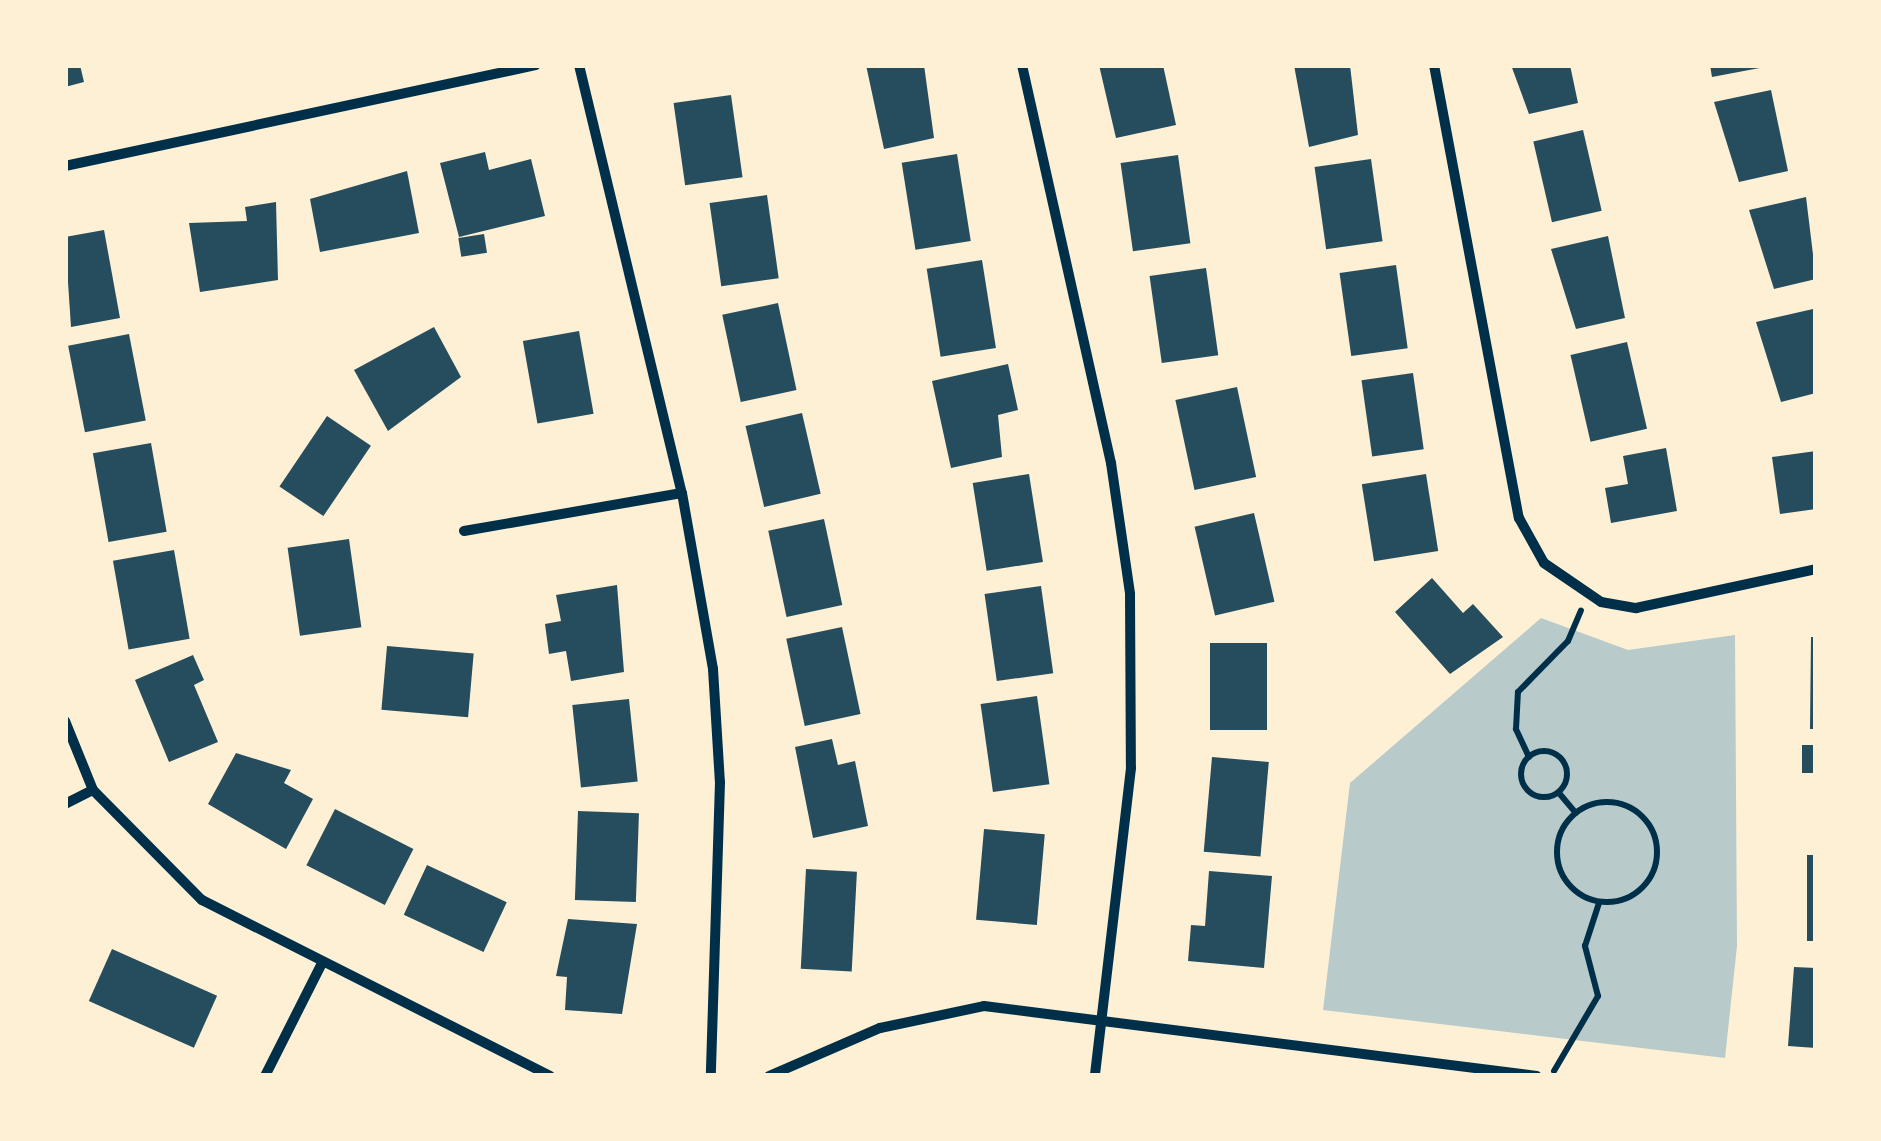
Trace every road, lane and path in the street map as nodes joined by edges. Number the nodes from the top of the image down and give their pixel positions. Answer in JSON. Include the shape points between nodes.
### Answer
{"nodes":[{"id":1,"x":536,"y":65,"type":"edge"},
{"id":2,"x":578,"y":65,"type":"edge"},
{"id":3,"x":1022,"y":65,"type":"edge"},
{"id":4,"x":1434,"y":65,"type":"edge"},
{"id":5,"x":65,"y":166,"type":"edge"},
{"id":6,"x":682,"y":493,"type":"junction"},
{"id":7,"x":464,"y":531,"type":"dead end"},
{"id":8,"x":1816,"y":570,"type":"edge"},
{"id":9,"x":1587,"y":595,"type":"junction"},
{"id":10,"x":65,"y":721,"type":"edge"},
{"id":11,"x":1529,"y":756,"type":"junction"},
{"id":12,"x":93,"y":790,"type":"junction"},
{"id":13,"x":1559,"y":793,"type":"junction"},
{"id":14,"x":65,"y":804,"type":"edge"},
{"id":15,"x":1576,"y":813,"type":"junction"},
{"id":16,"x":1599,"y":903,"type":"junction"},
{"id":17,"x":321,"y":965,"type":"junction"},
{"id":18,"x":1102,"y":1016,"type":"junction"},
{"id":19,"x":1509,"y":1074,"type":"edge"},
{"id":20,"x":265,"y":1076,"type":"edge"},
{"id":21,"x":550,"y":1076,"type":"edge"},
{"id":22,"x":711,"y":1076,"type":"edge"},
{"id":23,"x":768,"y":1076,"type":"edge"},
{"id":24,"x":1095,"y":1076,"type":"edge"},
{"id":25,"x":1537,"y":1076,"type":"edge"},
{"id":26,"x":1551,"y":1076,"type":"edge"}],
"edges":[{"from":1,"to":5,"type":"street"},
{"from":2,"to":6,"type":"street"},
{"from":3,"to":18,"type":"street","via":[[1110,463],[1130,594],[1132,768]]},
{"from":4,"to":9,"type":"street","via":[[1519,518],[1544,563]]},
{"from":6,"to":7,"type":"street"},
{"from":6,"to":22,"type":"street","via":[[713,669],[720,782]]},
{"from":8,"to":9,"type":"street","via":[[1656,606]]},
{"from":9,"to":11,"type":"path","via":[[1568,641],[1518,692],[1516,729]]},
{"from":10,"to":12,"type":"street"},
{"from":11,"to":13,"type":"path","via":[[1525,788]]},
{"from":11,"to":13,"type":"path","via":[[1562,758],[1567,780]]},
{"from":12,"to":14,"type":"street"},
{"from":12,"to":17,"type":"street","via":[[188,889]]},
{"from":13,"to":15,"type":"path"},
{"from":15,"to":16,"type":"path","via":[[1558,839],[1560,870]]},
{"from":15,"to":16,"type":"path","via":[[1621,804],[1655,835],[1646,885]]},
{"from":16,"to":26,"type":"path","via":[[1584,946],[1598,996]]},
{"from":17,"to":20,"type":"street"},
{"from":17,"to":21,"type":"street"},
{"from":18,"to":19,"type":"street"},
{"from":18,"to":23,"type":"street","via":[[984,1006],[928,1013]]},
{"from":18,"to":24,"type":"street"},
{"from":19,"to":25,"type":"street"}]}
